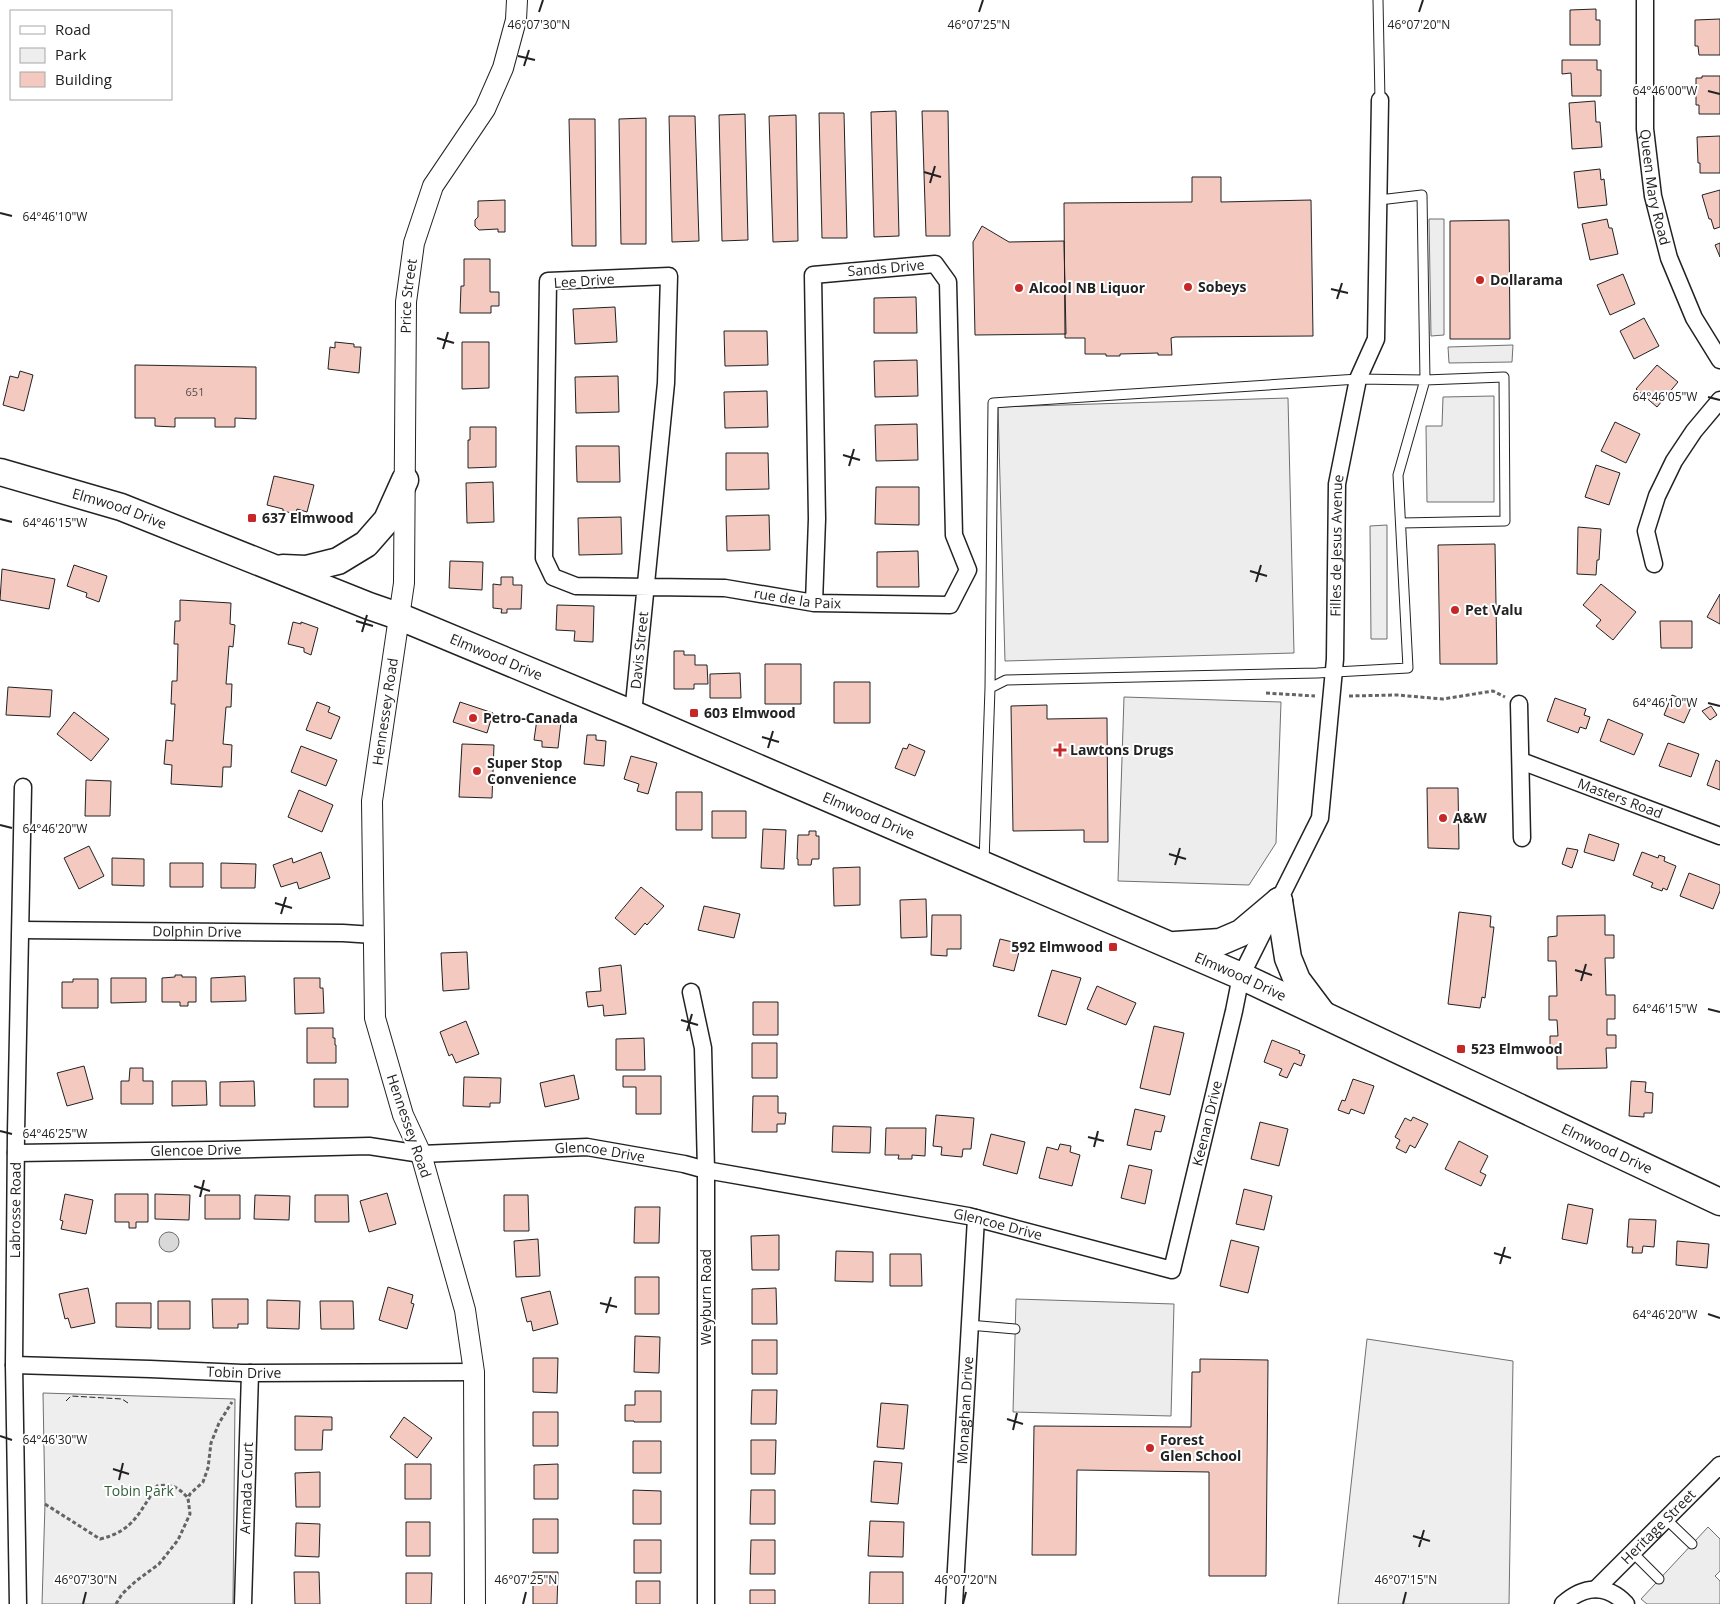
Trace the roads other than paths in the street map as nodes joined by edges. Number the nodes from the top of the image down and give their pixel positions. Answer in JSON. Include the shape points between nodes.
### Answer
{"nodes":[{"id":1,"x":517,"y":0,"type":"edge"},
{"id":2,"x":1378,"y":0,"type":"edge"},
{"id":3,"x":1645,"y":0,"type":"edge"},
{"id":4,"x":1380,"y":100,"type":"joint"},
{"id":5,"x":1379,"y":200,"type":"junction"},
{"id":6,"x":1720,"y":360,"type":"edge"},
{"id":7,"x":1358,"y":379,"type":"junction"},
{"id":8,"x":1425,"y":380,"type":"junction"},
{"id":9,"x":1720,"y":400,"type":"edge"},
{"id":10,"x":0,"y":472,"type":"edge"},
{"id":11,"x":405,"y":480,"type":"junction"},
{"id":12,"x":1401,"y":523,"type":"junction"},
{"id":13,"x":1654,"y":564,"type":"dead end"},
{"id":14,"x":273,"y":567,"type":"junction"},
{"id":15,"x":646,"y":588,"type":"junction"},
{"id":16,"x":814,"y":603,"type":"junction"},
{"id":17,"x":950,"y":605,"type":"joint"},
{"id":18,"x":398,"y":616,"type":"junction"},
{"id":19,"x":1334,"y":672,"type":"junction"},
{"id":20,"x":990,"y":688,"type":"junction"},
{"id":21,"x":1519,"y":704,"type":"road end"},
{"id":22,"x":633,"y":714,"type":"junction"},
{"id":23,"x":1521,"y":761,"type":"junction"},
{"id":24,"x":23,"y":787,"type":"dead end"},
{"id":25,"x":1720,"y":836,"type":"edge"},
{"id":26,"x":1522,"y":838,"type":"dead end"},
{"id":27,"x":984,"y":865,"type":"junction"},
{"id":28,"x":1279,"y":901,"type":"junction"},
{"id":29,"x":21,"y":930,"type":"junction"},
{"id":30,"x":374,"y":935,"type":"junction"},
{"id":31,"x":1169,"y":945,"type":"junction"},
{"id":32,"x":1241,"y":976,"type":"junction"},
{"id":33,"x":691,"y":992,"type":"dead end"},
{"id":34,"x":1323,"y":1015,"type":"junction"},
{"id":35,"x":16,"y":1153,"type":"junction"},
{"id":36,"x":421,"y":1154,"type":"junction"},
{"id":37,"x":706,"y":1170,"type":"junction"},
{"id":38,"x":1720,"y":1202,"type":"edge"},
{"id":39,"x":976,"y":1218,"type":"junction"},
{"id":40,"x":1172,"y":1270,"type":"joint"},
{"id":41,"x":969,"y":1325,"type":"junction"},
{"id":42,"x":1015,"y":1329,"type":"dead end"},
{"id":43,"x":14,"y":1365,"type":"junction"},
{"id":44,"x":474,"y":1372,"type":"junction"},
{"id":45,"x":250,"y":1373,"type":"junction"},
{"id":46,"x":1720,"y":1465,"type":"edge"},
{"id":47,"x":1666,"y":1519,"type":"junction"},
{"id":48,"x":1692,"y":1544,"type":"dead end"},
{"id":49,"x":1633,"y":1553,"type":"junction"},
{"id":50,"x":1660,"y":1579,"type":"dead end"},
{"id":51,"x":1596,"y":1589,"type":"junction"},
{"id":52,"x":18,"y":1604,"type":"edge"},
{"id":53,"x":243,"y":1604,"type":"edge"},
{"id":54,"x":475,"y":1604,"type":"edge"},
{"id":55,"x":706,"y":1604,"type":"edge"},
{"id":56,"x":954,"y":1604,"type":"edge"},
{"id":57,"x":1563,"y":1604,"type":"edge"},
{"id":58,"x":1626,"y":1604,"type":"edge"}],
"edges":[{"from":1,"to":11,"type":"street","name":"Price Street","via":[[516,20],[503,68],[485,109],[433,186],[414,243],[406,302]]},
{"from":2,"to":4,"type":"lane"},
{"from":3,"to":6,"type":"street","name":"Queen Mary Road","via":[[1645,130],[1653,196],[1669,258],[1694,318]]},
{"from":4,"to":5,"type":"street","name":"Filles de Jesus Avenue"},
{"from":5,"to":7,"type":"street","name":"Filles de Jesus Avenue","via":[[1376,339]]},
{"from":5,"to":8,"type":"lane","via":[[1422,195]]},
{"from":7,"to":8,"type":"lane"},
{"from":7,"to":19,"type":"street","name":"Filles de Jesus Avenue","via":[[1337,484]]},
{"from":7,"to":20,"type":"lane","via":[[993,403]]},
{"from":8,"to":12,"type":"lane","via":[[1398,474]]},
{"from":8,"to":12,"type":"lane","via":[[1504,377],[1506,521]]},
{"from":9,"to":13,"type":"street","via":[[1674,461],[1657,496],[1646,530]]},
{"from":10,"to":14,"type":"main road","name":"Elmwood Drive","via":[[121,507]]},
{"from":11,"to":14,"type":"main road","via":[[387,520],[366,544],[338,561],[306,569]]},
{"from":11,"to":18,"type":"street","name":"Price Street","via":[[404,583]]},
{"from":12,"to":19,"type":"lane","via":[[1408,668]]},
{"from":14,"to":18,"type":"main road","name":"Elmwood Drive"},
{"from":15,"to":15,"type":"street","name":"Lee Drive","via":[[576,586],[553,577],[544,558],[548,281],[669,276],[666,383]]},
{"from":15,"to":16,"type":"street","name":"rue de la Paix","via":[[725,588]]},
{"from":15,"to":22,"type":"street","name":"Davis Street"},
{"from":16,"to":17,"type":"street","name":"rue de la Paix"},
{"from":16,"to":17,"type":"street","name":"Sands Drive","via":[[817,519],[814,274],[935,264],[948,282],[954,535],[968,570]]},
{"from":18,"to":22,"type":"main road","name":"Elmwood Drive"},
{"from":18,"to":30,"type":"street","name":"Hennessey Road","via":[[372,801]]},
{"from":19,"to":20,"type":"lane","via":[[1006,680]]},
{"from":19,"to":28,"type":"street","name":"Filles de Jesus Avenue","via":[[1320,818]]},
{"from":20,"to":27,"type":"lane"},
{"from":21,"to":23,"type":"street"},
{"from":22,"to":27,"type":"main road","name":"Elmwood Drive"},
{"from":23,"to":25,"type":"street","name":"Masters Road"},
{"from":23,"to":26,"type":"street"},
{"from":24,"to":29,"type":"street","name":"Labrosse Road"},
{"from":27,"to":31,"type":"main road","name":"Elmwood Drive"},
{"from":28,"to":31,"type":"main road","via":[[1241,933],[1220,942]]},
{"from":28,"to":32,"type":"street","name":"Filles de Jesus Avenue"},
{"from":28,"to":34,"type":"main road","via":[[1288,958],[1297,980]]},
{"from":29,"to":30,"type":"street","name":"Dolphin Drive"},
{"from":29,"to":35,"type":"street","name":"Labrosse Road"},
{"from":30,"to":36,"type":"street","name":"Hennessey Road","via":[[375,1018],[403,1115]]},
{"from":31,"to":32,"type":"main road","name":"Elmwood Drive"},
{"from":32,"to":34,"type":"main road","name":"Elmwood Drive"},
{"from":32,"to":40,"type":"street","name":"Keenan Drive"},
{"from":33,"to":37,"type":"street","name":"Weyburn Road","via":[[703,1048]]},
{"from":34,"to":38,"type":"main road","name":"Elmwood Drive"},
{"from":35,"to":36,"type":"street","name":"Glencoe Drive","via":[[369,1146]]},
{"from":35,"to":43,"type":"street","name":"Labrosse Road"},
{"from":36,"to":37,"type":"street","name":"Glencoe Drive","via":[[587,1147]]},
{"from":36,"to":44,"type":"street","name":"Hennessey Road","via":[[465,1310]]},
{"from":37,"to":39,"type":"street","name":"Glencoe Drive"},
{"from":37,"to":55,"type":"street","name":"Weyburn Road"},
{"from":39,"to":40,"type":"street","name":"Glencoe Drive"},
{"from":39,"to":41,"type":"street","name":"Monaghan Drive"},
{"from":41,"to":42,"type":"lane"},
{"from":41,"to":56,"type":"street","name":"Monaghan Drive"},
{"from":43,"to":45,"type":"street","name":"Tobin Drive"},
{"from":43,"to":52,"type":"street","name":"Labrosse Road"},
{"from":44,"to":45,"type":"street","name":"Tobin Drive"},
{"from":44,"to":54,"type":"street","name":"Hennessey Road"},
{"from":45,"to":53,"type":"street","name":"Armada Court"},
{"from":46,"to":47,"type":"street","name":"Heritage Street"},
{"from":47,"to":48,"type":"lane"},
{"from":47,"to":49,"type":"street","name":"Heritage Street"},
{"from":49,"to":50,"type":"lane"},
{"from":49,"to":51,"type":"street","name":"Heritage Street"},
{"from":51,"to":57,"type":"street","name":"Heritage Street","via":[[1584,1590]]},
{"from":51,"to":58,"type":"street","via":[[1609,1591]]}]}
